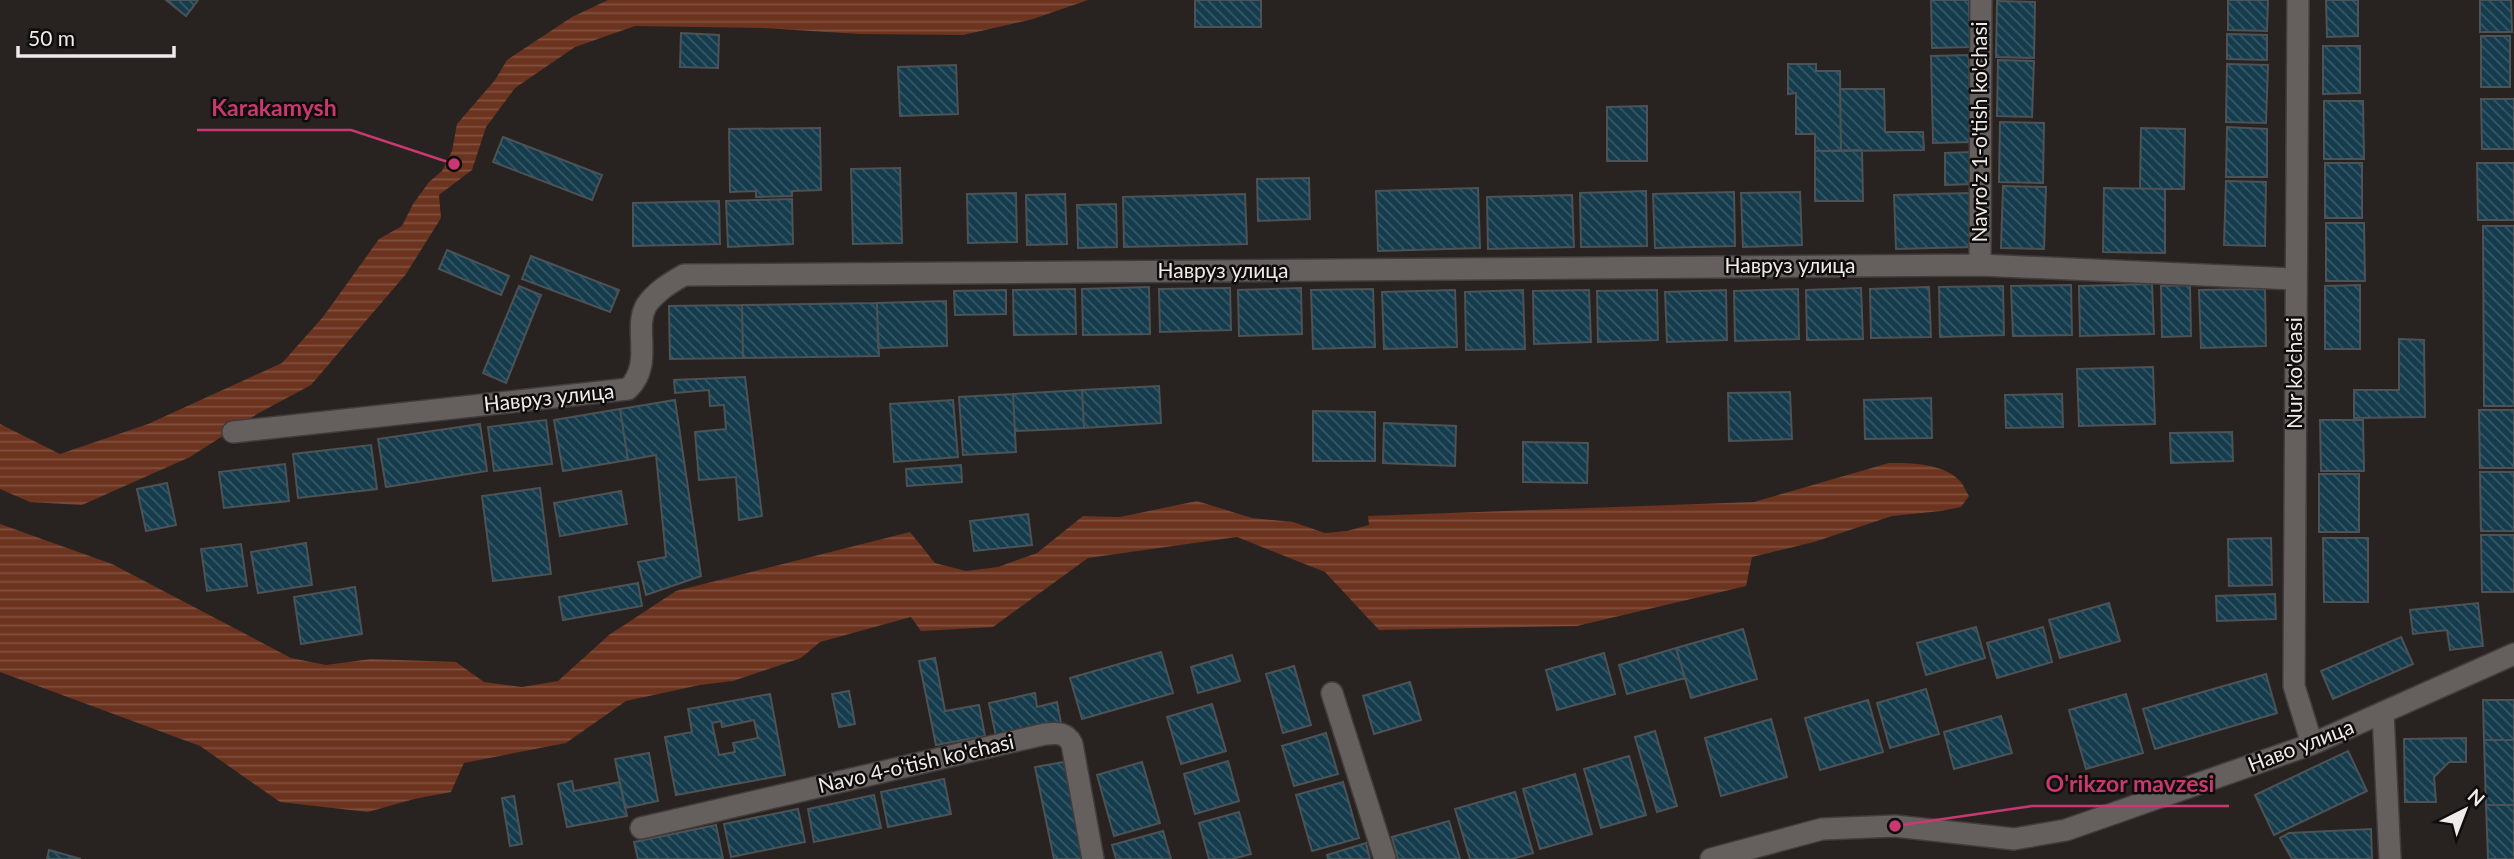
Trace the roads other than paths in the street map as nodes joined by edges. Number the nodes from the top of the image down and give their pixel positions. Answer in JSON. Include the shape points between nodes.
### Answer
{"nodes":[{"id":1,"x":1981,"y":0,"type":"edge"},
{"id":2,"x":2298,"y":0,"type":"edge"},
{"id":3,"x":1980,"y":265,"type":"junction"},
{"id":4,"x":2296,"y":279,"type":"junction"},
{"id":5,"x":233,"y":432,"type":"dead end"},
{"id":6,"x":2514,"y":654,"type":"edge"},
{"id":7,"x":1332,"y":693,"type":"dead end"},
{"id":8,"x":2383,"y":713,"type":"junction"},
{"id":9,"x":2312,"y":744,"type":"junction"},
{"id":10,"x":641,"y":828,"type":"dead end"},
{"id":11,"x":1093,"y":859,"type":"edge"},
{"id":12,"x":1385,"y":859,"type":"edge"},
{"id":13,"x":1711,"y":859,"type":"edge"},
{"id":14,"x":2390,"y":859,"type":"edge"}],
"edges":[{"from":1,"to":3,"type":"street","name":"Navro'z 1-o'tish ko'chasi"},
{"from":2,"to":4,"type":"street","name":"Nur ko'chasi"},
{"from":3,"to":4,"type":"street","name":"Навруз улица"},
{"from":3,"to":5,"type":"street","name":"Навруз улица","via":[[684,275],[646,307],[644,348],[636,382],[628,389]]},
{"from":4,"to":9,"type":"street","name":"Nur ko'chasi","via":[[2294,686]]},
{"from":6,"to":8,"type":"street","name":"Наво улица"},
{"from":7,"to":12,"type":"street"},
{"from":8,"to":9,"type":"street","name":"Наво улица"},
{"from":8,"to":14,"type":"street"},
{"from":9,"to":13,"type":"street","name":"Наво улица","via":[[2066,830],[2014,839],[1895,827],[1822,829]]},
{"from":10,"to":11,"type":"street","name":"Navo 4-o'tish ko'chasi","via":[[1060,733],[1072,744]]}]}
